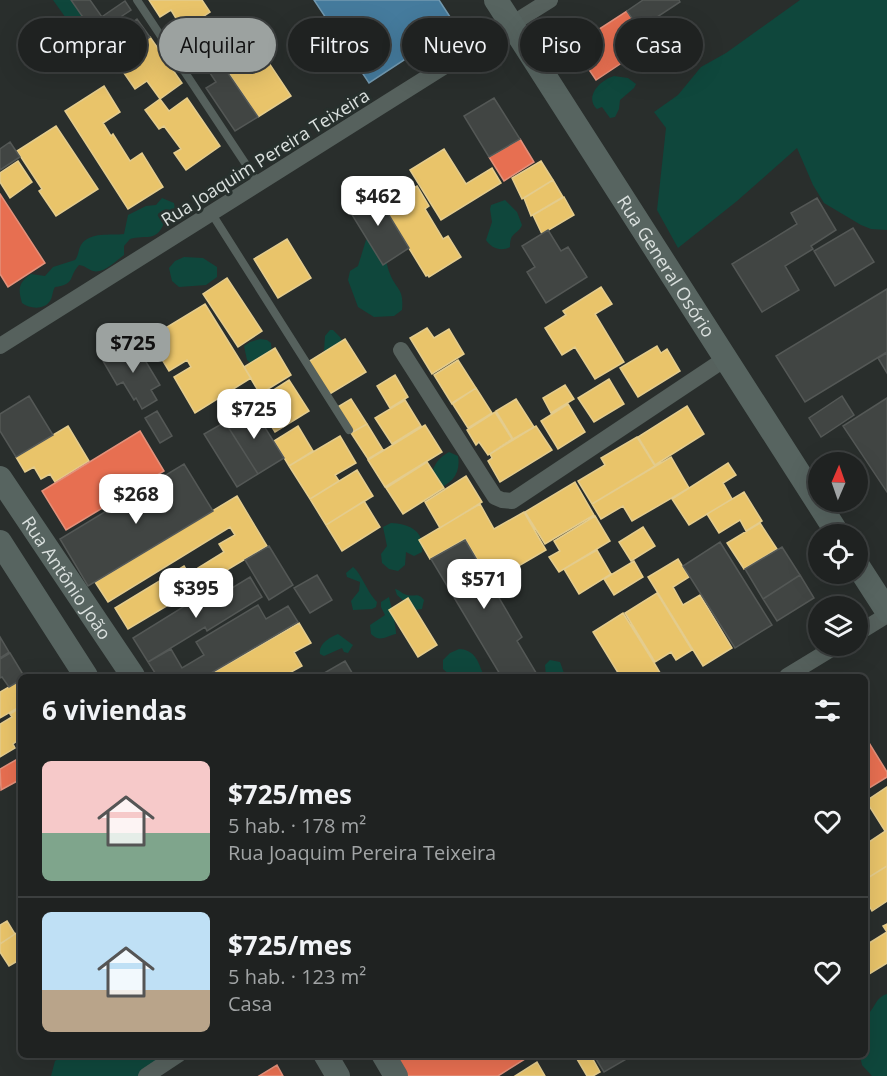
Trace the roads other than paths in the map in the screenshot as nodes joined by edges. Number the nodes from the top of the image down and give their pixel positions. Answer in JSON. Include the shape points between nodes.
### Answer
{"nodes":[{"id":1,"x":137,"y":0,"type":"edge"},
{"id":2,"x":496,"y":0,"type":"edge"},
{"id":3,"x":550,"y":0,"type":"edge"},
{"id":4,"x":512,"y":25,"type":"junction"},
{"id":5,"x":259,"y":184,"type":"junction"},
{"id":6,"x":212,"y":214,"type":"junction"},
{"id":7,"x":0,"y":346,"type":"edge"},
{"id":8,"x":401,"y":350,"type":"dead end"},
{"id":9,"x":725,"y":359,"type":"junction"},
{"id":10,"x":349,"y":430,"type":"dead end"},
{"id":11,"x":0,"y":478,"type":"edge"},
{"id":12,"x":832,"y":524,"type":"edge"},
{"id":13,"x":0,"y":542,"type":"edge"},
{"id":14,"x":868,"y":582,"type":"edge"},
{"id":15,"x":887,"y":613,"type":"edge"},
{"id":16,"x":868,"y":626,"type":"edge"},
{"id":17,"x":820,"y":656,"type":"edge"},
{"id":18,"x":85,"y":674,"type":"edge"},
{"id":19,"x":132,"y":674,"type":"edge"},
{"id":20,"x":791,"y":674,"type":"edge"},
{"id":21,"x":173,"y":1058,"type":"edge"},
{"id":22,"x":327,"y":1058,"type":"edge"},
{"id":23,"x":385,"y":1058,"type":"edge"},
{"id":24,"x":146,"y":1076,"type":"edge"},
{"id":25,"x":338,"y":1076,"type":"edge"},
{"id":26,"x":396,"y":1076,"type":"edge"}],
"edges":[{"from":1,"to":5,"type":"lane"},
{"from":2,"to":4,"type":"street","name":"Rua General Osório"},
{"from":3,"to":4,"type":"street","name":"Rua Joaquim Pereira Teixeira"},
{"from":4,"to":5,"type":"street","name":"Rua Joaquim Pereira Teixeira"},
{"from":4,"to":9,"type":"street","name":"Rua General Osório"},
{"from":5,"to":6,"type":"street","name":"Rua Joaquim Pereira Teixeira"},
{"from":6,"to":7,"type":"street","name":"Rua Joaquim Pereira Teixeira"},
{"from":6,"to":10,"type":"lane"},
{"from":8,"to":9,"type":"street","via":[[495,497],[502,501],[512,501]]},
{"from":9,"to":12,"type":"street","name":"Rua General Osório"},
{"from":11,"to":19,"type":"street","name":"Rua Antônio João"},
{"from":13,"to":18,"type":"street","name":"Rua Antônio João"},
{"from":14,"to":15,"type":"street"},
{"from":15,"to":16,"type":"street"},
{"from":17,"to":20,"type":"street"},
{"from":21,"to":24,"type":"street"},
{"from":22,"to":25,"type":"street"},
{"from":23,"to":26,"type":"street"}]}
